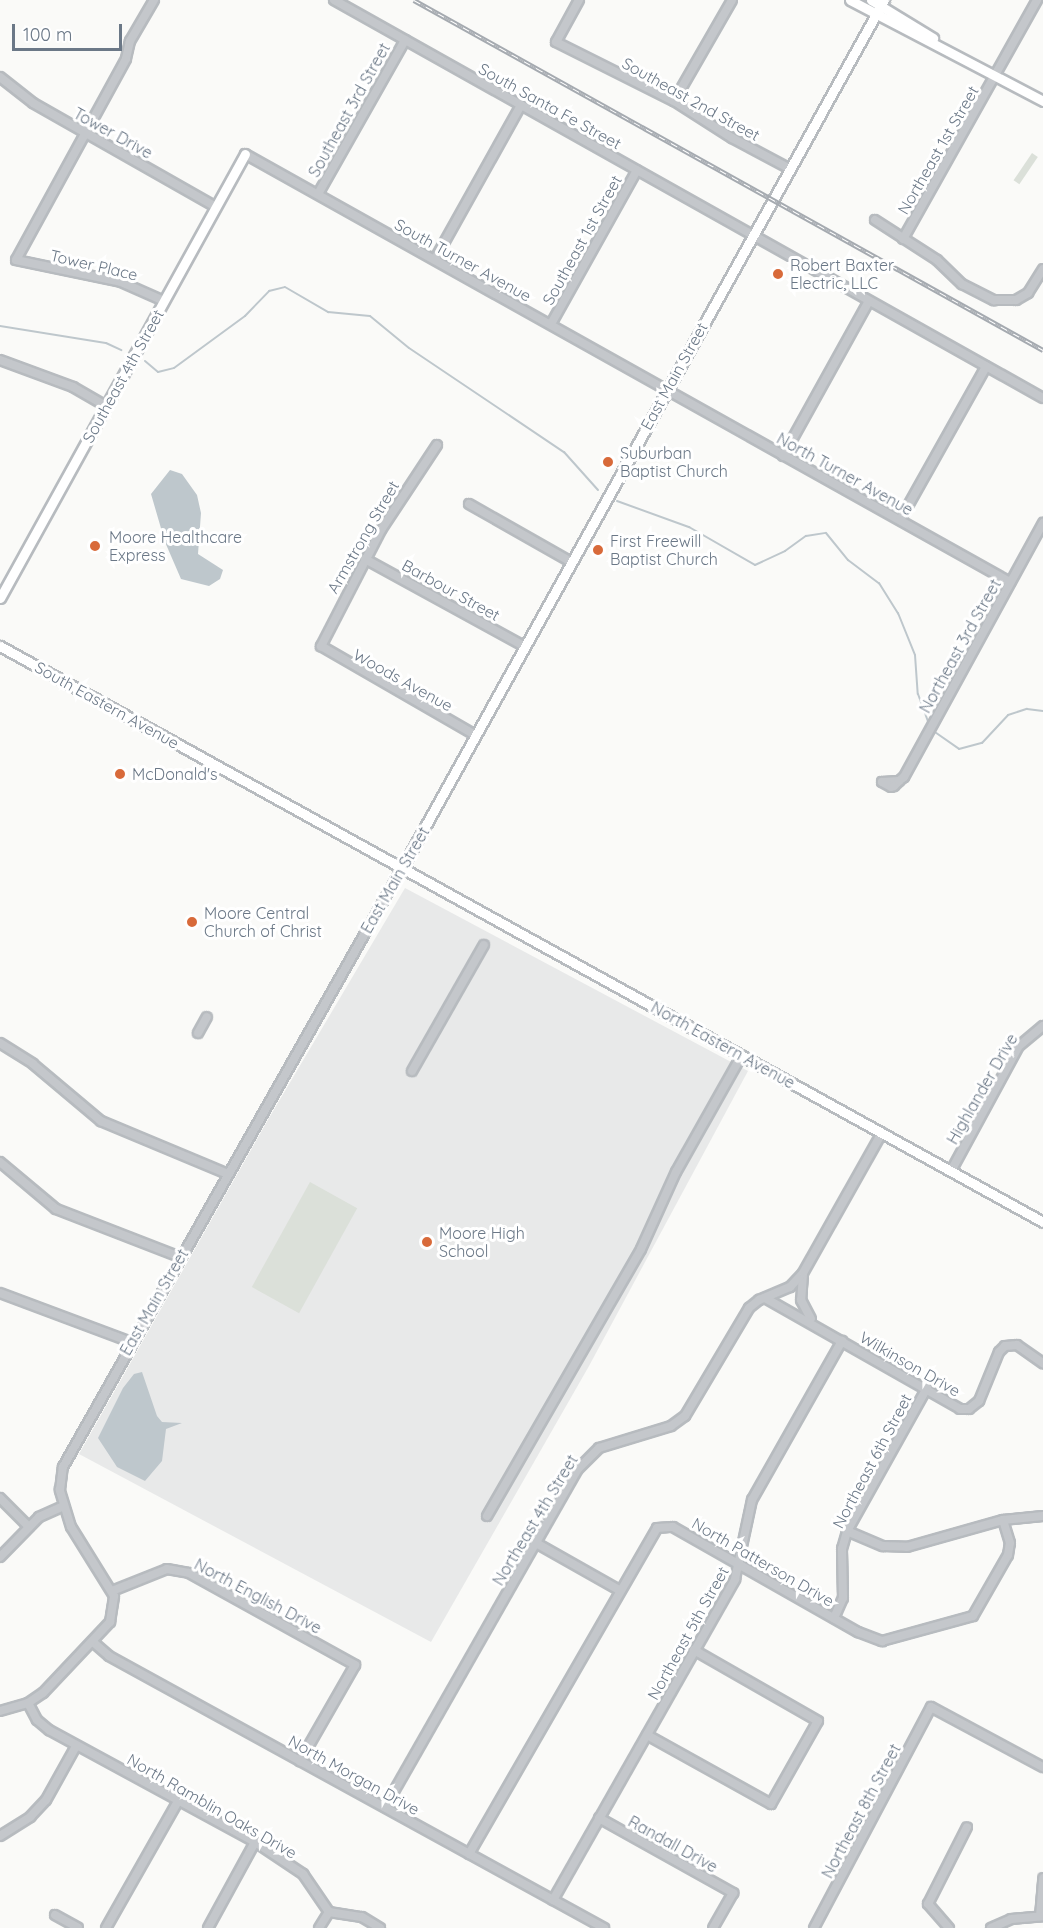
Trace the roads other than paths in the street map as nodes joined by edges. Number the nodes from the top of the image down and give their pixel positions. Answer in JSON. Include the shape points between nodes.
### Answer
{"nodes":[{"id":1,"x":154,"y":0,"type":"edge"},
{"id":2,"x":334,"y":0,"type":"edge"},
{"id":3,"x":579,"y":0,"type":"edge"},
{"id":4,"x":732,"y":0,"type":"edge"},
{"id":5,"x":850,"y":0,"type":"edge"},
{"id":6,"x":871,"y":0,"type":"edge"},
{"id":7,"x":1037,"y":0,"type":"edge"},
{"id":8,"x":880,"y":7,"type":"edge"},
{"id":9,"x":405,"y":40,"type":"junction"},
{"id":10,"x":996,"y":75,"type":"junction"},
{"id":11,"x":0,"y":77,"type":"edge"},
{"id":12,"x":674,"y":101,"type":"junction"},
{"id":13,"x":1043,"y":102,"type":"edge"},
{"id":14,"x":521,"y":105,"type":"junction"},
{"id":15,"x":85,"y":133,"type":"junction"},
{"id":16,"x":246,"y":154,"type":"joint"},
{"id":17,"x":790,"y":169,"type":"junction"},
{"id":18,"x":637,"y":170,"type":"junction"},
{"id":19,"x":318,"y":194,"type":"junction"},
{"id":20,"x":216,"y":207,"type":"junction"},
{"id":21,"x":875,"y":220,"type":"dead end"},
{"id":22,"x":752,"y":236,"type":"junction"},
{"id":23,"x":903,"y":239,"type":"junction"},
{"id":24,"x":435,"y":260,"type":"junction"},
{"id":25,"x":1043,"y":269,"type":"edge"},
{"id":26,"x":164,"y":301,"type":"junction"},
{"id":27,"x":869,"y":301,"type":"junction"},
{"id":28,"x":551,"y":324,"type":"junction"},
{"id":29,"x":0,"y":360,"type":"edge"},
{"id":30,"x":986,"y":367,"type":"junction"},
{"id":31,"x":667,"y":390,"type":"junction"},
{"id":32,"x":1043,"y":398,"type":"edge"},
{"id":33,"x":106,"y":406,"type":"junction"},
{"id":34,"x":437,"y":445,"type":"dead end"},
{"id":35,"x":783,"y":456,"type":"junction"},
{"id":36,"x":470,"y":504,"type":"dead end"},
{"id":37,"x":900,"y":520,"type":"junction"},
{"id":38,"x":1043,"y":523,"type":"edge"},
{"id":39,"x":365,"y":559,"type":"junction"},
{"id":40,"x":571,"y":562,"type":"junction"},
{"id":41,"x":1010,"y":582,"type":"junction"},
{"id":42,"x":0,"y":598,"type":"edge"},
{"id":43,"x":0,"y":646,"type":"edge"},
{"id":44,"x":321,"y":646,"type":"joint"},
{"id":45,"x":524,"y":646,"type":"junction"},
{"id":46,"x":475,"y":735,"type":"junction"},
{"id":47,"x":899,"y":781,"type":"dead end"},
{"id":48,"x":402,"y":868,"type":"junction"},
{"id":49,"x":484,"y":945,"type":"dead end"},
{"id":50,"x":207,"y":1017,"type":"dead end"},
{"id":51,"x":1043,"y":1026,"type":"edge"},
{"id":52,"x":198,"y":1033,"type":"dead end"},
{"id":53,"x":0,"y":1043,"type":"edge"},
{"id":54,"x":742,"y":1056,"type":"junction"},
{"id":55,"x":412,"y":1071,"type":"dead end"},
{"id":56,"x":882,"y":1133,"type":"junction"},
{"id":57,"x":0,"y":1162,"type":"edge"},
{"id":58,"x":951,"y":1171,"type":"junction"},
{"id":59,"x":228,"y":1174,"type":"junction"},
{"id":60,"x":1043,"y":1222,"type":"edge"},
{"id":61,"x":180,"y":1257,"type":"junction"},
{"id":62,"x":803,"y":1273,"type":"junction"},
{"id":63,"x":0,"y":1293,"type":"edge"},
{"id":64,"x":765,"y":1298,"type":"junction"},
{"id":65,"x":813,"y":1322,"type":"junction"},
{"id":66,"x":842,"y":1341,"type":"junction"},
{"id":67,"x":131,"y":1342,"type":"junction"},
{"id":68,"x":1043,"y":1363,"type":"edge"},
{"id":69,"x":927,"y":1388,"type":"junction"},
{"id":70,"x":0,"y":1498,"type":"edge"},
{"id":71,"x":64,"y":1506,"type":"junction"},
{"id":72,"x":487,"y":1516,"type":"dead end"},
{"id":73,"x":1043,"y":1516,"type":"edge"},
{"id":74,"x":1003,"y":1520,"type":"junction"},
{"id":75,"x":29,"y":1527,"type":"junction"},
{"id":76,"x":847,"y":1531,"type":"junction"},
{"id":77,"x":536,"y":1543,"type":"junction"},
{"id":78,"x":0,"y":1557,"type":"edge"},
{"id":79,"x":740,"y":1565,"type":"junction"},
{"id":80,"x":619,"y":1590,"type":"junction"},
{"id":81,"x":112,"y":1591,"type":"junction"},
{"id":82,"x":834,"y":1618,"type":"junction"},
{"id":83,"x":93,"y":1642,"type":"junction"},
{"id":84,"x":694,"y":1650,"type":"junction"},
{"id":85,"x":28,"y":1703,"type":"junction"},
{"id":86,"x":0,"y":1711,"type":"edge"},
{"id":87,"x":647,"y":1735,"type":"junction"},
{"id":88,"x":76,"y":1746,"type":"junction"},
{"id":89,"x":300,"y":1761,"type":"junction"},
{"id":90,"x":1043,"y":1767,"type":"edge"},
{"id":91,"x":178,"y":1800,"type":"junction"},
{"id":92,"x":385,"y":1807,"type":"junction"},
{"id":93,"x":599,"y":1818,"type":"junction"},
{"id":94,"x":967,"y":1827,"type":"dead end"},
{"id":95,"x":0,"y":1836,"type":"edge"},
{"id":96,"x":255,"y":1842,"type":"junction"},
{"id":97,"x":469,"y":1854,"type":"junction"},
{"id":98,"x":1043,"y":1878,"type":"edge"},
{"id":99,"x":553,"y":1900,"type":"junction"},
{"id":100,"x":329,"y":1912,"type":"junction"},
{"id":101,"x":55,"y":1915,"type":"dead end"},
{"id":102,"x":1041,"y":1916,"type":"edge"},
{"id":103,"x":78,"y":1928,"type":"edge"},
{"id":104,"x":106,"y":1928,"type":"edge"},
{"id":105,"x":208,"y":1928,"type":"edge"},
{"id":106,"x":319,"y":1928,"type":"edge"},
{"id":107,"x":380,"y":1928,"type":"edge"},
{"id":108,"x":604,"y":1928,"type":"edge"},
{"id":109,"x":713,"y":1928,"type":"edge"},
{"id":110,"x":814,"y":1928,"type":"edge"},
{"id":111,"x":949,"y":1928,"type":"edge"},
{"id":112,"x":991,"y":1928,"type":"edge"}],
"edges":[{"from":1,"to":15,"type":"street"},
{"from":2,"to":9,"type":"street","name":"South Santa Fe Street"},
{"from":3,"to":12,"type":"street","name":"Southeast 2nd Street","via":[[556,42]]},
{"from":4,"to":12,"type":"street"},
{"from":5,"to":8,"type":"main road"},
{"from":6,"to":8,"type":"main road"},
{"from":7,"to":10,"type":"street","name":"Northeast 1st Street"},
{"from":8,"to":10,"type":"main road"},
{"from":8,"to":17,"type":"main road","name":"East Main Street"},
{"from":9,"to":14,"type":"street","name":"South Santa Fe Street"},
{"from":9,"to":19,"type":"street","name":"Southeast 3rd Street"},
{"from":10,"to":13,"type":"main road"},
{"from":10,"to":23,"type":"street","name":"Northeast 1st Street"},
{"from":11,"to":15,"type":"street","name":"Tower Drive","via":[[33,104]]},
{"from":12,"to":17,"type":"street","name":"Southeast 2nd Street"},
{"from":14,"to":18,"type":"street","name":"South Santa Fe Street"},
{"from":14,"to":24,"type":"street"},
{"from":15,"to":20,"type":"street","name":"Tower Drive"},
{"from":15,"to":26,"type":"street","name":"Tower Place","via":[[16,260],[121,282]]},
{"from":16,"to":19,"type":"street","name":"South Turner Avenue"},
{"from":16,"to":20,"type":"main road","name":"Southeast 4th Street"},
{"from":17,"to":22,"type":"main road","name":"East Main Street"},
{"from":18,"to":22,"type":"street","name":"South Santa Fe Street"},
{"from":18,"to":28,"type":"street","name":"Southeast 1st Street"},
{"from":19,"to":24,"type":"street","name":"South Turner Avenue"},
{"from":20,"to":26,"type":"main road","name":"Southeast 4th Street"},
{"from":21,"to":23,"type":"street"},
{"from":22,"to":27,"type":"street","name":"South Santa Fe Street"},
{"from":22,"to":31,"type":"main road","name":"East Main Street"},
{"from":23,"to":25,"type":"street","via":[[937,260],[962,284],[994,300],[1016,300],[1028,293]]},
{"from":24,"to":28,"type":"street","name":"South Turner Avenue"},
{"from":26,"to":33,"type":"main road","name":"Southeast 4th Street"},
{"from":27,"to":30,"type":"street","name":"South Santa Fe Street"},
{"from":27,"to":35,"type":"street"},
{"from":28,"to":31,"type":"street","name":"South Turner Avenue"},
{"from":29,"to":33,"type":"street","via":[[61,382]]},
{"from":30,"to":32,"type":"street","name":"South Santa Fe Street"},
{"from":30,"to":37,"type":"street"},
{"from":31,"to":35,"type":"street","name":"North Turner Avenue"},
{"from":31,"to":40,"type":"main road","name":"East Main Street"},
{"from":33,"to":42,"type":"main road","name":"Southeast 4th Street"},
{"from":34,"to":39,"type":"street","name":"Armstrong Street","via":[[408,484]]},
{"from":35,"to":37,"type":"street","name":"North Turner Avenue"},
{"from":36,"to":40,"type":"street"},
{"from":37,"to":41,"type":"street","name":"North Turner Avenue"},
{"from":38,"to":41,"type":"street","name":"Northeast 3rd Street"},
{"from":39,"to":44,"type":"street","name":"Armstrong Street"},
{"from":39,"to":45,"type":"street","name":"Barbour Street"},
{"from":40,"to":45,"type":"main road","name":"East Main Street"},
{"from":41,"to":47,"type":"street","name":"Northeast 3rd Street"},
{"from":43,"to":48,"type":"main road","name":"South Eastern Avenue"},
{"from":44,"to":46,"type":"street","name":"Woods Avenue"},
{"from":45,"to":46,"type":"main road","name":"East Main Street"},
{"from":46,"to":48,"type":"main road","name":"East Main Street"},
{"from":48,"to":54,"type":"main road","name":"North Eastern Avenue"},
{"from":48,"to":59,"type":"street","name":"East Main Street"},
{"from":49,"to":55,"type":"street"},
{"from":50,"to":52,"type":"street"},
{"from":51,"to":58,"type":"street","name":"Highlander Drive","via":[[1019,1046]]},
{"from":53,"to":59,"type":"street","via":[[33,1064],[101,1121]]},
{"from":54,"to":56,"type":"main road","name":"North Eastern Avenue"},
{"from":54,"to":72,"type":"street","via":[[676,1172],[641,1249]]},
{"from":56,"to":58,"type":"main road","name":"North Eastern Avenue"},
{"from":56,"to":62,"type":"street","name":"Northeast 4th Street"},
{"from":57,"to":61,"type":"street","via":[[56,1209]]},
{"from":58,"to":60,"type":"main road","name":"North Eastern Avenue"},
{"from":59,"to":61,"type":"street","name":"East Main Street"},
{"from":61,"to":67,"type":"street","name":"East Main Street"},
{"from":62,"to":64,"type":"street","name":"Northeast 4th Street","via":[[790,1287]]},
{"from":62,"to":65,"type":"street","via":[[801,1300]]},
{"from":63,"to":67,"type":"street"},
{"from":64,"to":65,"type":"street","name":"Wilkinson Drive"},
{"from":64,"to":77,"type":"street","name":"Northeast 4th Street","via":[[749,1308],[685,1416],[671,1426],[594,1451],[577,1470]]},
{"from":65,"to":66,"type":"street","name":"Wilkinson Drive"},
{"from":66,"to":69,"type":"street","name":"Wilkinson Drive"},
{"from":66,"to":79,"type":"street","name":"Northeast 5th Street","via":[[752,1500]]},
{"from":67,"to":71,"type":"street","name":"East Main Street","via":[[67,1457],[59,1483]]},
{"from":68,"to":69,"type":"street","name":"Wilkinson Drive","via":[[1017,1345],[1005,1346],[979,1401],[969,1408],[960,1409]]},
{"from":69,"to":76,"type":"street","name":"Northeast 6th Street"},
{"from":70,"to":75,"type":"street"},
{"from":71,"to":75,"type":"street","via":[[46,1511]]},
{"from":71,"to":81,"type":"street","name":"East Main Street","via":[[76,1539]]},
{"from":73,"to":74,"type":"street"},
{"from":74,"to":76,"type":"street","via":[[902,1547],[884,1546]]},
{"from":74,"to":82,"type":"street","name":"North Patterson Drive","via":[[1010,1543],[1008,1555],[973,1616],[882,1641]]},
{"from":75,"to":78,"type":"street"},
{"from":76,"to":82,"type":"street","name":"Northeast 6th Street","via":[[842,1549],[843,1598]]},
{"from":77,"to":80,"type":"street"},
{"from":77,"to":92,"type":"street","name":"Northeast 4th Street"},
{"from":79,"to":80,"type":"street","name":"North Patterson Drive","via":[[673,1527],[662,1525],[648,1539]]},
{"from":79,"to":82,"type":"street","name":"North Patterson Drive"},
{"from":79,"to":84,"type":"street","name":"Northeast 5th Street"},
{"from":80,"to":97,"type":"street","name":"North Patterson Drive"},
{"from":81,"to":83,"type":"street","via":[[113,1616]]},
{"from":81,"to":89,"type":"street","name":"North English Drive","via":[[167,1569],[189,1573],[355,1665]]},
{"from":83,"to":85,"type":"street"},
{"from":83,"to":89,"type":"street","name":"North Morgan Drive","via":[[110,1656]]},
{"from":84,"to":87,"type":"street","name":"Northeast 5th Street"},
{"from":84,"to":87,"type":"street","via":[[818,1721],[771,1804]]},
{"from":85,"to":86,"type":"street"},
{"from":85,"to":88,"type":"street","name":"North Ramblin Oaks Drive","via":[[43,1726]]},
{"from":87,"to":93,"type":"street","name":"Northeast 5th Street"},
{"from":88,"to":91,"type":"street","name":"North Ramblin Oaks Drive"},
{"from":88,"to":95,"type":"street","via":[[46,1800],[24,1822]]},
{"from":89,"to":92,"type":"street","name":"North Morgan Drive"},
{"from":90,"to":110,"type":"street","name":"Northeast 8th Street","via":[[931,1707]]},
{"from":91,"to":96,"type":"street","name":"North Ramblin Oaks Drive"},
{"from":91,"to":104,"type":"street"},
{"from":92,"to":97,"type":"street","name":"North Morgan Drive"},
{"from":93,"to":99,"type":"street","name":"Northeast 5th Street"},
{"from":93,"to":109,"type":"street","name":"Randall Drive","via":[[733,1893]]},
{"from":94,"to":111,"type":"street","via":[[928,1904]]},
{"from":96,"to":100,"type":"street","name":"North Ramblin Oaks Drive","via":[[303,1874]]},
{"from":96,"to":105,"type":"street"},
{"from":97,"to":99,"type":"street","name":"North Morgan Drive"},
{"from":98,"to":102,"type":"street"},
{"from":99,"to":108,"type":"street","name":"North Morgan Drive"},
{"from":100,"to":106,"type":"street"},
{"from":100,"to":107,"type":"street","via":[[362,1917]]},
{"from":101,"to":103,"type":"street"},
{"from":102,"to":112,"type":"street","via":[[1011,1919]]}]}
